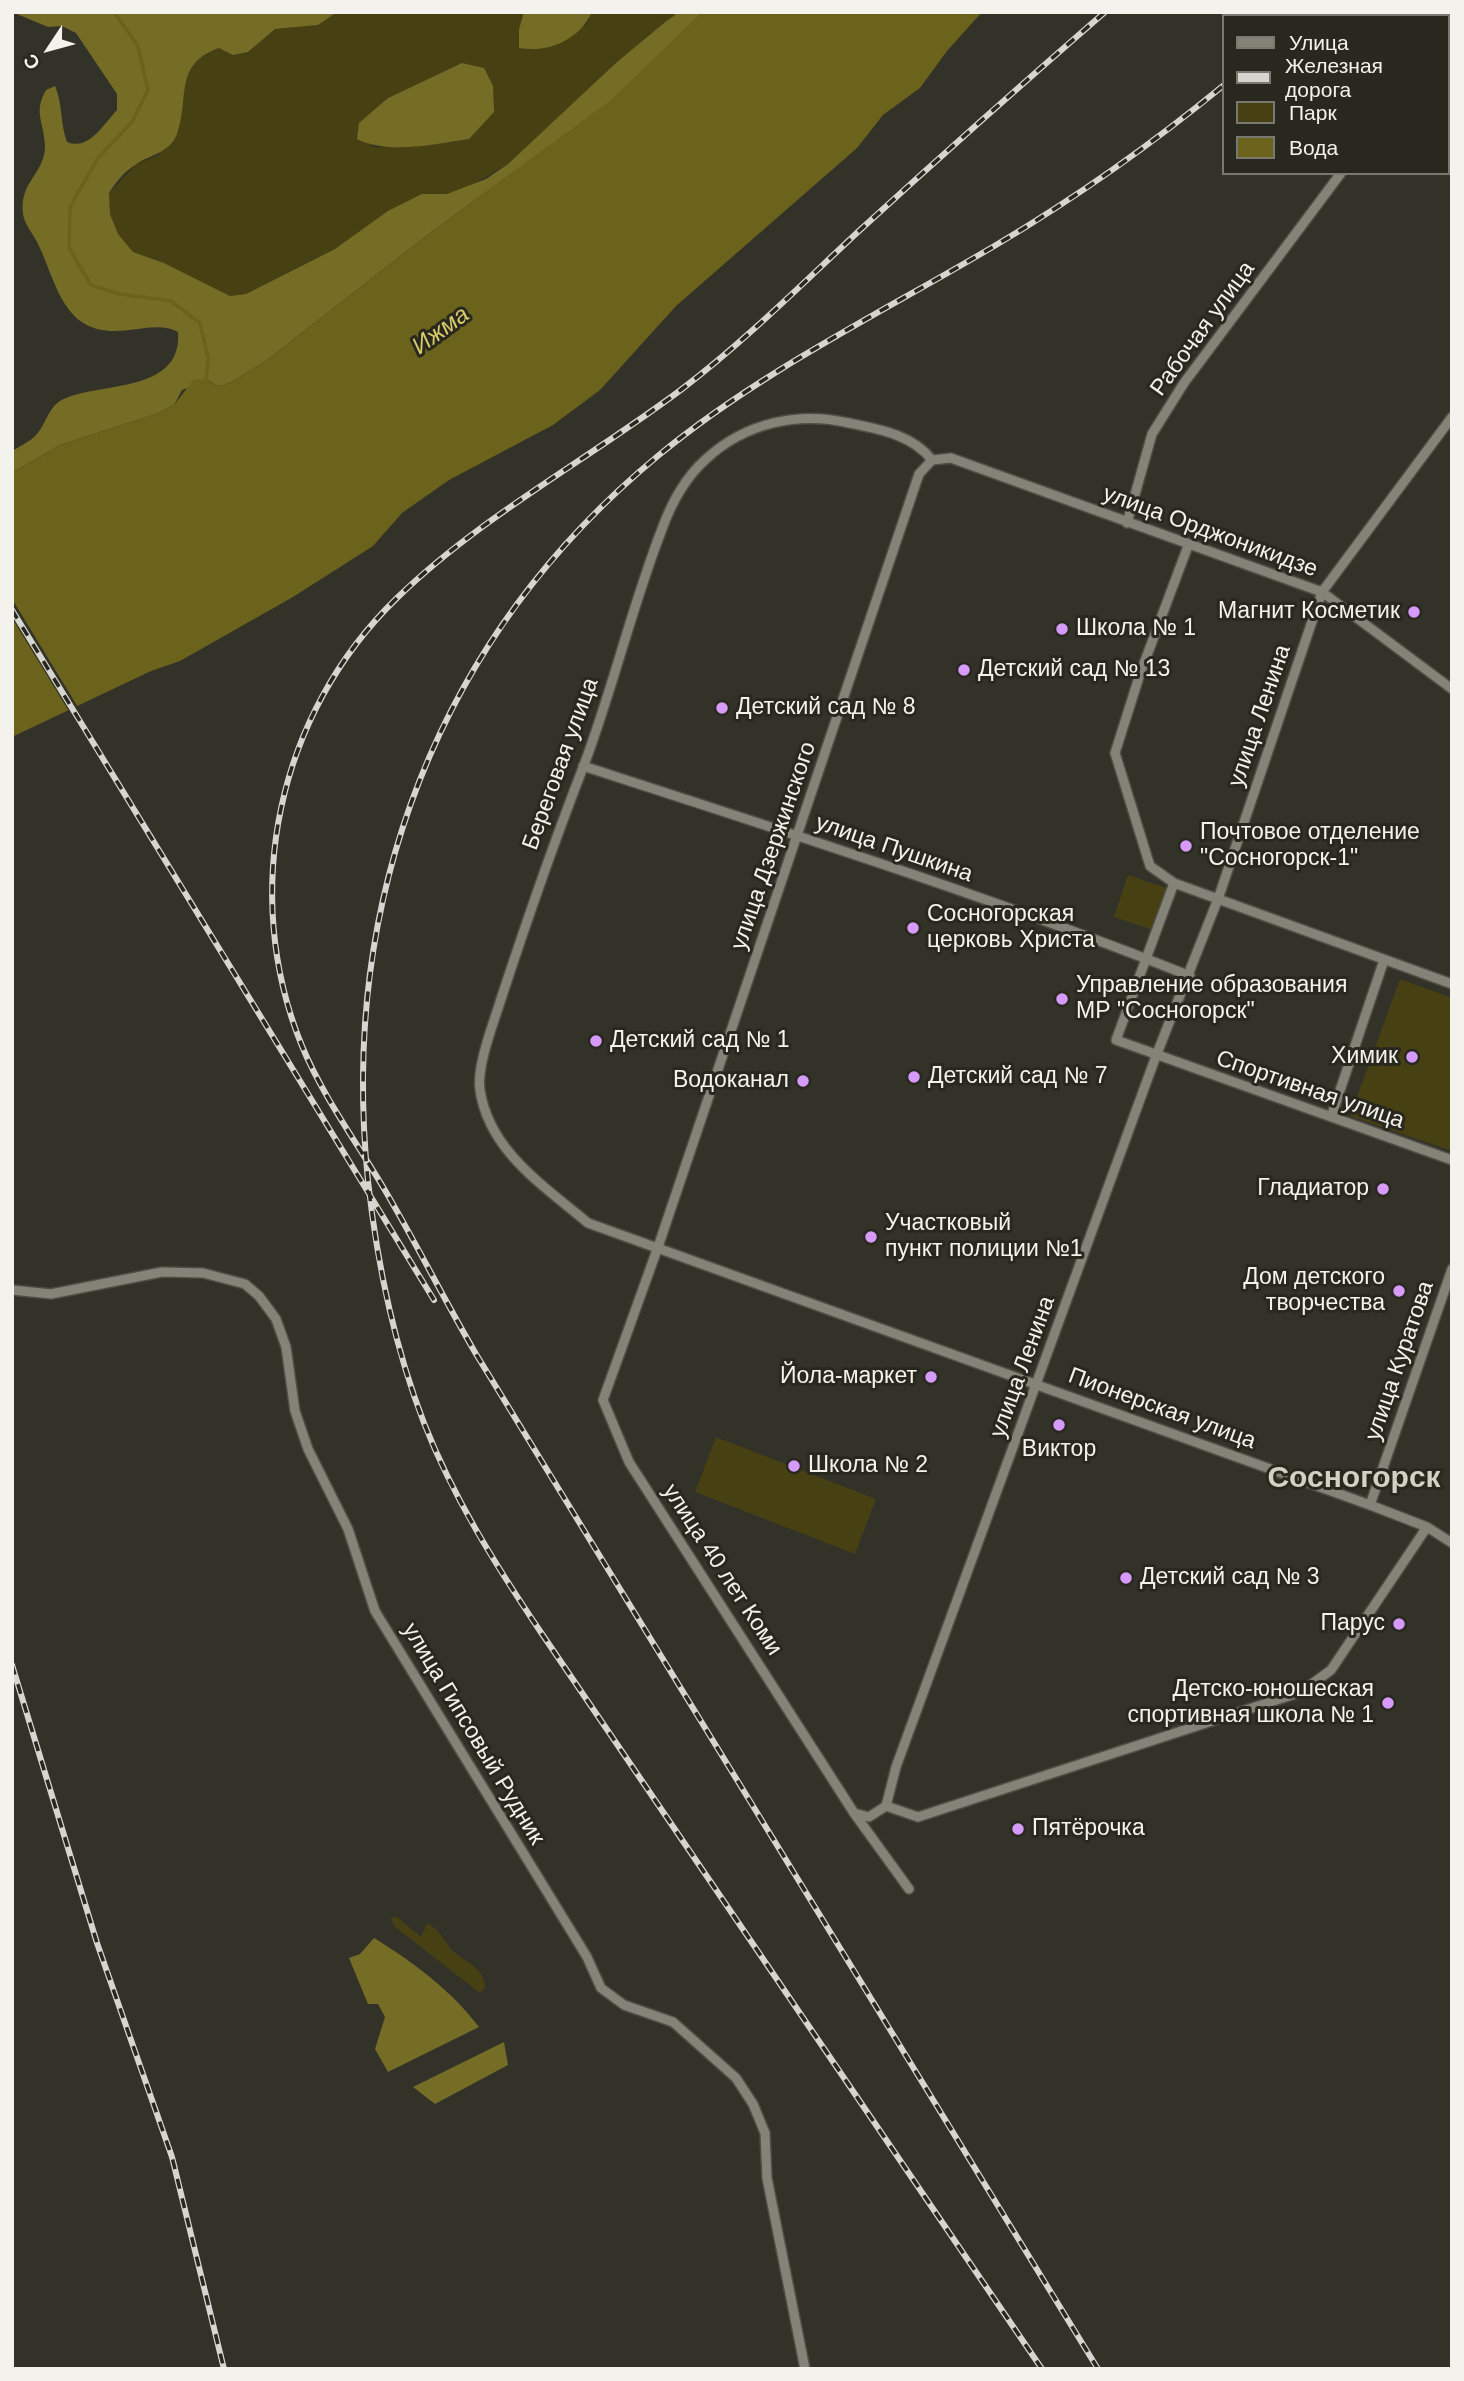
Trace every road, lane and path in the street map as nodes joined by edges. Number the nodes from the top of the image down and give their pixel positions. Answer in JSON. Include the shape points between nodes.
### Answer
{"nodes":[{"id":1,"x":1340,"y":175,"type":"edge"},
{"id":2,"x":1452,"y":417,"type":"edge"},
{"id":3,"x":932,"y":460,"type":"junction"},
{"id":4,"x":1127,"y":523,"type":"junction"},
{"id":5,"x":1188,"y":546,"type":"junction"},
{"id":6,"x":1322,"y":592,"type":"junction"},
{"id":7,"x":1452,"y":689,"type":"edge"},
{"id":8,"x":583,"y":766,"type":"junction"},
{"id":9,"x":797,"y":835,"type":"junction"},
{"id":10,"x":1174,"y":883,"type":"junction"},
{"id":11,"x":1218,"y":899,"type":"junction"},
{"id":12,"x":1146,"y":958,"type":"junction"},
{"id":13,"x":1384,"y":960,"type":"junction"},
{"id":14,"x":1190,"y":975,"type":"junction"},
{"id":15,"x":1452,"y":984,"type":"edge"},
{"id":16,"x":1156,"y":1056,"type":"junction"},
{"id":17,"x":1331,"y":1117,"type":"junction"},
{"id":18,"x":1452,"y":1160,"type":"edge"},
{"id":19,"x":658,"y":1247,"type":"junction"},
{"id":20,"x":1452,"y":1269,"type":"edge"},
{"id":21,"x":12,"y":1290,"type":"edge"},
{"id":22,"x":1037,"y":1384,"type":"junction"},
{"id":23,"x":1370,"y":1504,"type":"junction"},
{"id":24,"x":1427,"y":1527,"type":"junction"},
{"id":25,"x":1452,"y":1543,"type":"edge"},
{"id":26,"x":886,"y":1807,"type":"junction"},
{"id":27,"x":854,"y":1813,"type":"junction"},
{"id":28,"x":909,"y":1889,"type":"dead end"},
{"id":29,"x":805,"y":2369,"type":"edge"}],
"edges":[{"from":1,"to":4,"type":"street","name":"Рабочая улица","via":[[1184,383],[1152,434]]},
{"from":2,"to":6,"type":"street","name":"улица Ленина"},
{"from":3,"to":4,"type":"street","name":"улица Орджоникидзе","via":[[951,458]]},
{"from":3,"to":8,"type":"street","name":"Береговая улица","via":[[922,446],[881,430],[801,416],[760,426],[705,460],[681,488],[662,527]]},
{"from":3,"to":9,"type":"street","name":"улица Дзержинского","via":[[919,474]]},
{"from":4,"to":5,"type":"street","name":"улица Орджоникидзе"},
{"from":5,"to":6,"type":"street","name":"улица Орджоникидзе"},
{"from":5,"to":10,"type":"street","via":[[1115,753],[1150,866]]},
{"from":6,"to":7,"type":"street","name":"улица Орджоникидзе"},
{"from":6,"to":11,"type":"street","name":"улица Ленина"},
{"from":8,"to":9,"type":"street","name":"улица Пушкина"},
{"from":8,"to":19,"type":"street","name":"Береговая улица","via":[[539,882],[490,1035],[479,1086],[486,1120],[526,1171],[588,1223]]},
{"from":9,"to":12,"type":"street","name":"улица Пушкина"},
{"from":9,"to":19,"type":"street","name":"улица Дзержинского"},
{"from":10,"to":11,"type":"street"},
{"from":10,"to":12,"type":"street"},
{"from":11,"to":13,"type":"street"},
{"from":11,"to":14,"type":"street","name":"улица Ленина"},
{"from":12,"to":14,"type":"street","name":"улица Пушкина"},
{"from":12,"to":16,"type":"street","name":"Спортивная улица","via":[[1116,1040]]},
{"from":13,"to":15,"type":"street"},
{"from":13,"to":17,"type":"street"},
{"from":14,"to":16,"type":"street","name":"улица Ленина"},
{"from":16,"to":17,"type":"street","name":"Спортивная улица"},
{"from":16,"to":22,"type":"street","name":"улица Ленина"},
{"from":17,"to":18,"type":"street","name":"Спортивная улица"},
{"from":19,"to":22,"type":"street","name":"Пионерская улица"},
{"from":19,"to":27,"type":"street","name":"улица 40 лет Коми","via":[[603,1400],[629,1462]]},
{"from":20,"to":23,"type":"street","name":"улица Куратова"},
{"from":21,"to":29,"type":"street","name":"улица Гипсовый Рудник","via":[[51,1294],[162,1272],[203,1273],[244,1284],[276,1319],[286,1347],[295,1411],[308,1449],[348,1529],[375,1611],[587,1957],[601,1988],[624,2005],[673,2022],[736,2078],[753,2104],[765,2133],[767,2178]]},
{"from":22,"to":23,"type":"street","name":"Пионерская улица"},
{"from":22,"to":26,"type":"street","name":"улица Ленина","via":[[895,1767]]},
{"from":23,"to":24,"type":"street","name":"Пионерская улица"},
{"from":24,"to":25,"type":"street","name":"Пионерская улица"},
{"from":24,"to":26,"type":"street","via":[[1331,1670],[1301,1692],[918,1817]]},
{"from":26,"to":27,"type":"street","via":[[869,1817]]},
{"from":27,"to":28,"type":"street","name":"улица 40 лет Коми"}]}
